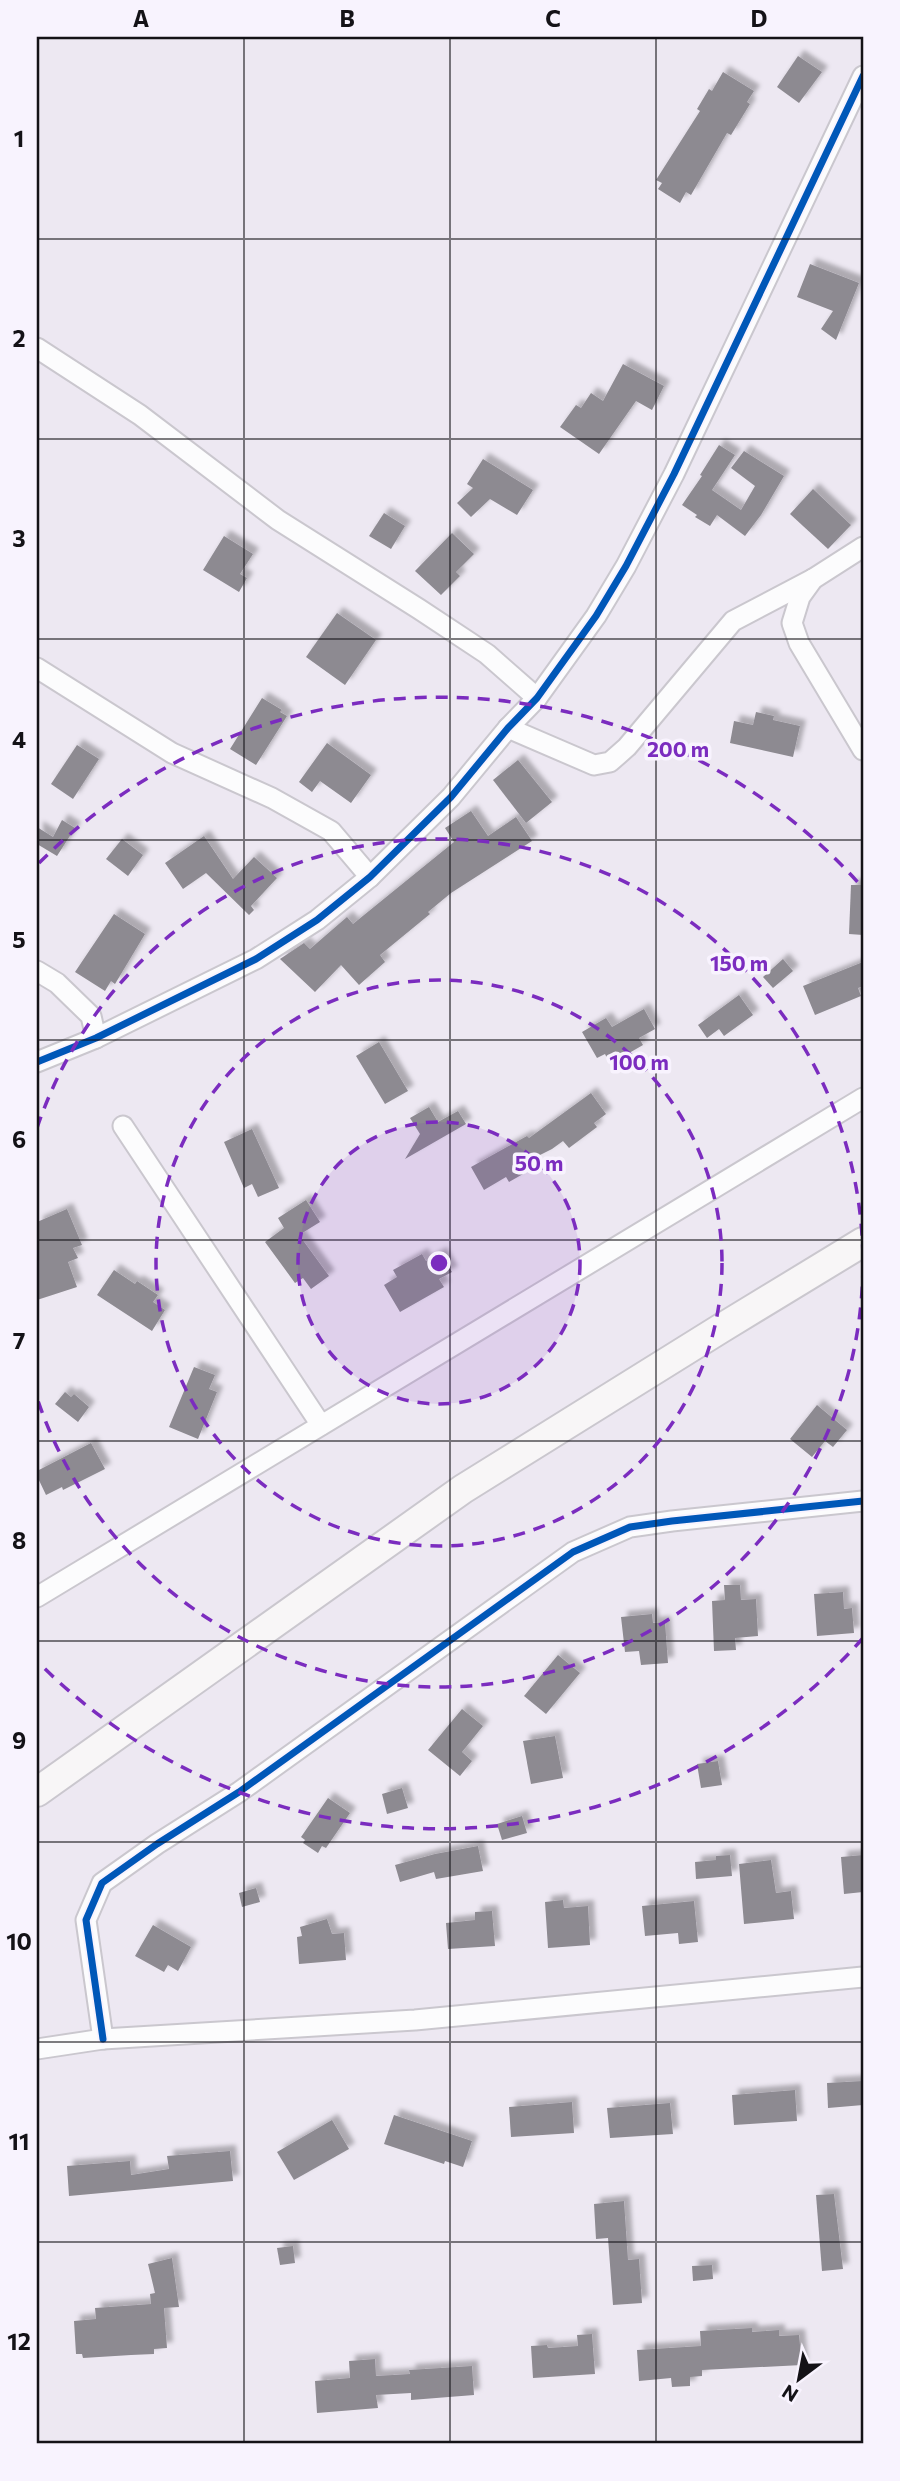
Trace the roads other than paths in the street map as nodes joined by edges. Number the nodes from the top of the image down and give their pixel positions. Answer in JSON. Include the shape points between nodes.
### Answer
{"nodes":[{"id":1,"x":863,"y":76,"type":"edge"},
{"id":2,"x":37,"y":348,"type":"edge"},
{"id":3,"x":863,"y":547,"type":"edge"},
{"id":4,"x":813,"y":579,"type":"junction"},
{"id":5,"x":37,"y":668,"type":"edge"},
{"id":6,"x":537,"y":698,"type":"junction"},
{"id":7,"x":508,"y":728,"type":"junction"},
{"id":8,"x":863,"y":750,"type":"edge"},
{"id":9,"x":370,"y":877,"type":"junction"},
{"id":10,"x":37,"y":971,"type":"edge"},
{"id":11,"x":96,"y":1038,"type":"junction"},
{"id":12,"x":37,"y":1062,"type":"edge"},
{"id":13,"x":863,"y":1098,"type":"edge"},
{"id":14,"x":123,"y":1126,"type":"dead end"},
{"id":15,"x":863,"y":1242,"type":"edge"},
{"id":16,"x":321,"y":1425,"type":"junction"},
{"id":17,"x":863,"y":1501,"type":"edge"},
{"id":18,"x":37,"y":1597,"type":"edge"},
{"id":19,"x":37,"y":1792,"type":"edge"},
{"id":20,"x":863,"y":1977,"type":"edge"},
{"id":21,"x":103,"y":2039,"type":"junction"},
{"id":22,"x":37,"y":2049,"type":"edge"}],
"edges":[{"from":1,"to":6,"type":"street","via":[[668,486],[596,616]]},
{"from":2,"to":6,"type":"street","via":[[140,415],[278,520],[487,654]]},
{"from":3,"to":4,"type":"street"},
{"from":4,"to":7,"type":"street","via":[[733,621],[610,762],[594,765]]},
{"from":4,"to":8,"type":"street","via":[[800,597],[792,623],[799,643]]},
{"from":5,"to":9,"type":"street","via":[[172,753],[272,798],[331,831]]},
{"from":6,"to":7,"type":"street"},
{"from":7,"to":9,"type":"street","via":[[451,797]]},
{"from":9,"to":11,"type":"street","via":[[317,920],[256,959]]},
{"from":10,"to":11,"type":"street","via":[[91,1016]]},
{"from":11,"to":12,"type":"street"},
{"from":13,"to":16,"type":"street"},
{"from":14,"to":16,"type":"street"},
{"from":15,"to":19,"type":"main road","via":[[463,1489]]},
{"from":16,"to":18,"type":"street"},
{"from":17,"to":21,"type":"street","via":[[629,1527],[573,1552],[239,1792],[157,1844],[102,1883],[86,1920]]},
{"from":20,"to":21,"type":"street","via":[[415,2021]]},
{"from":21,"to":22,"type":"street"}]}
